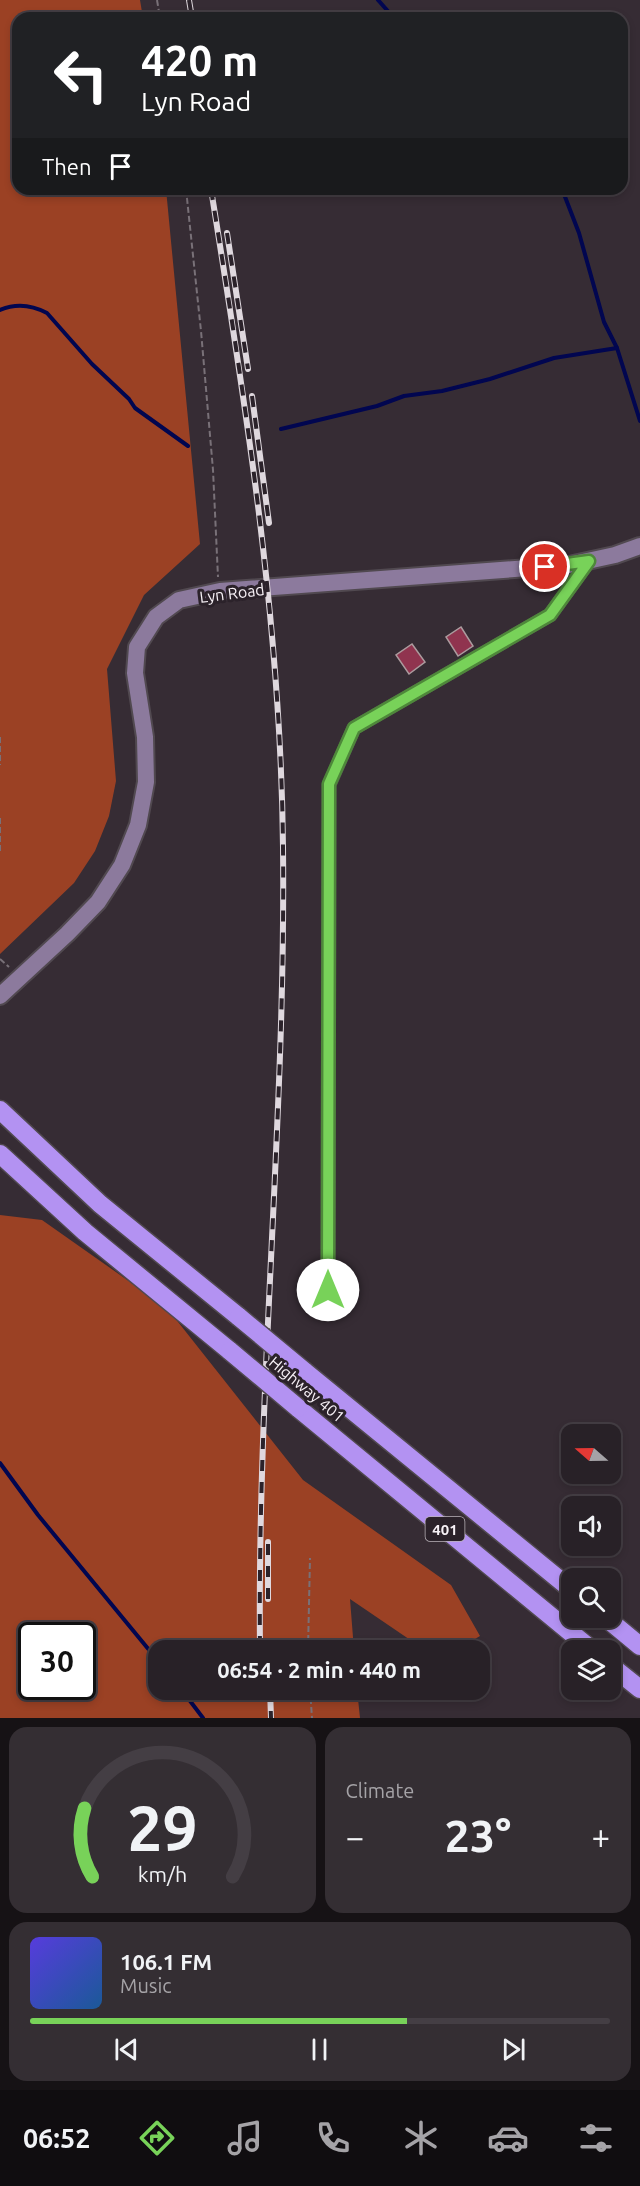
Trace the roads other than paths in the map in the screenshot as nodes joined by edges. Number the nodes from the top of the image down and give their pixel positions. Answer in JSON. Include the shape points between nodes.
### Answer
{"nodes":[{"id":1,"x":640,"y":546,"type":"edge"},
{"id":2,"x":589,"y":561,"type":"junction"},
{"id":3,"x":0,"y":996,"type":"edge"},
{"id":4,"x":0,"y":1110,"type":"edge"},
{"id":5,"x":0,"y":1154,"type":"edge"},
{"id":6,"x":328,"y":1290,"type":"dead end"},
{"id":7,"x":561,"y":1581,"type":"edge"},
{"id":8,"x":618,"y":1628,"type":"edge"},
{"id":9,"x":580,"y":1640,"type":"edge"},
{"id":10,"x":640,"y":1646,"type":"edge"},
{"id":11,"x":621,"y":1674,"type":"edge"},
{"id":12,"x":640,"y":1689,"type":"edge"}],
"edges":[{"from":1,"to":2,"type":"main road","name":"Lyn Road"},
{"from":2,"to":3,"type":"main road","name":"Lyn Road","via":[[220,591],[179,600],[156,617],[137,647],[135,673],[145,737],[146,782],[138,825],[122,865],[98,902]]},
{"from":2,"to":6,"type":"street","via":[[550,615],[354,728],[329,784]]},
{"from":4,"to":7,"type":"highway","name":"Highway 401","number":"401","bridge":true,"via":[[100,1204]]},
{"from":5,"to":9,"type":"highway","name":"Highway 401","number":"401","bridge":true,"via":[[85,1232]]},
{"from":8,"to":10,"type":"highway"},
{"from":11,"to":12,"type":"highway"}]}
